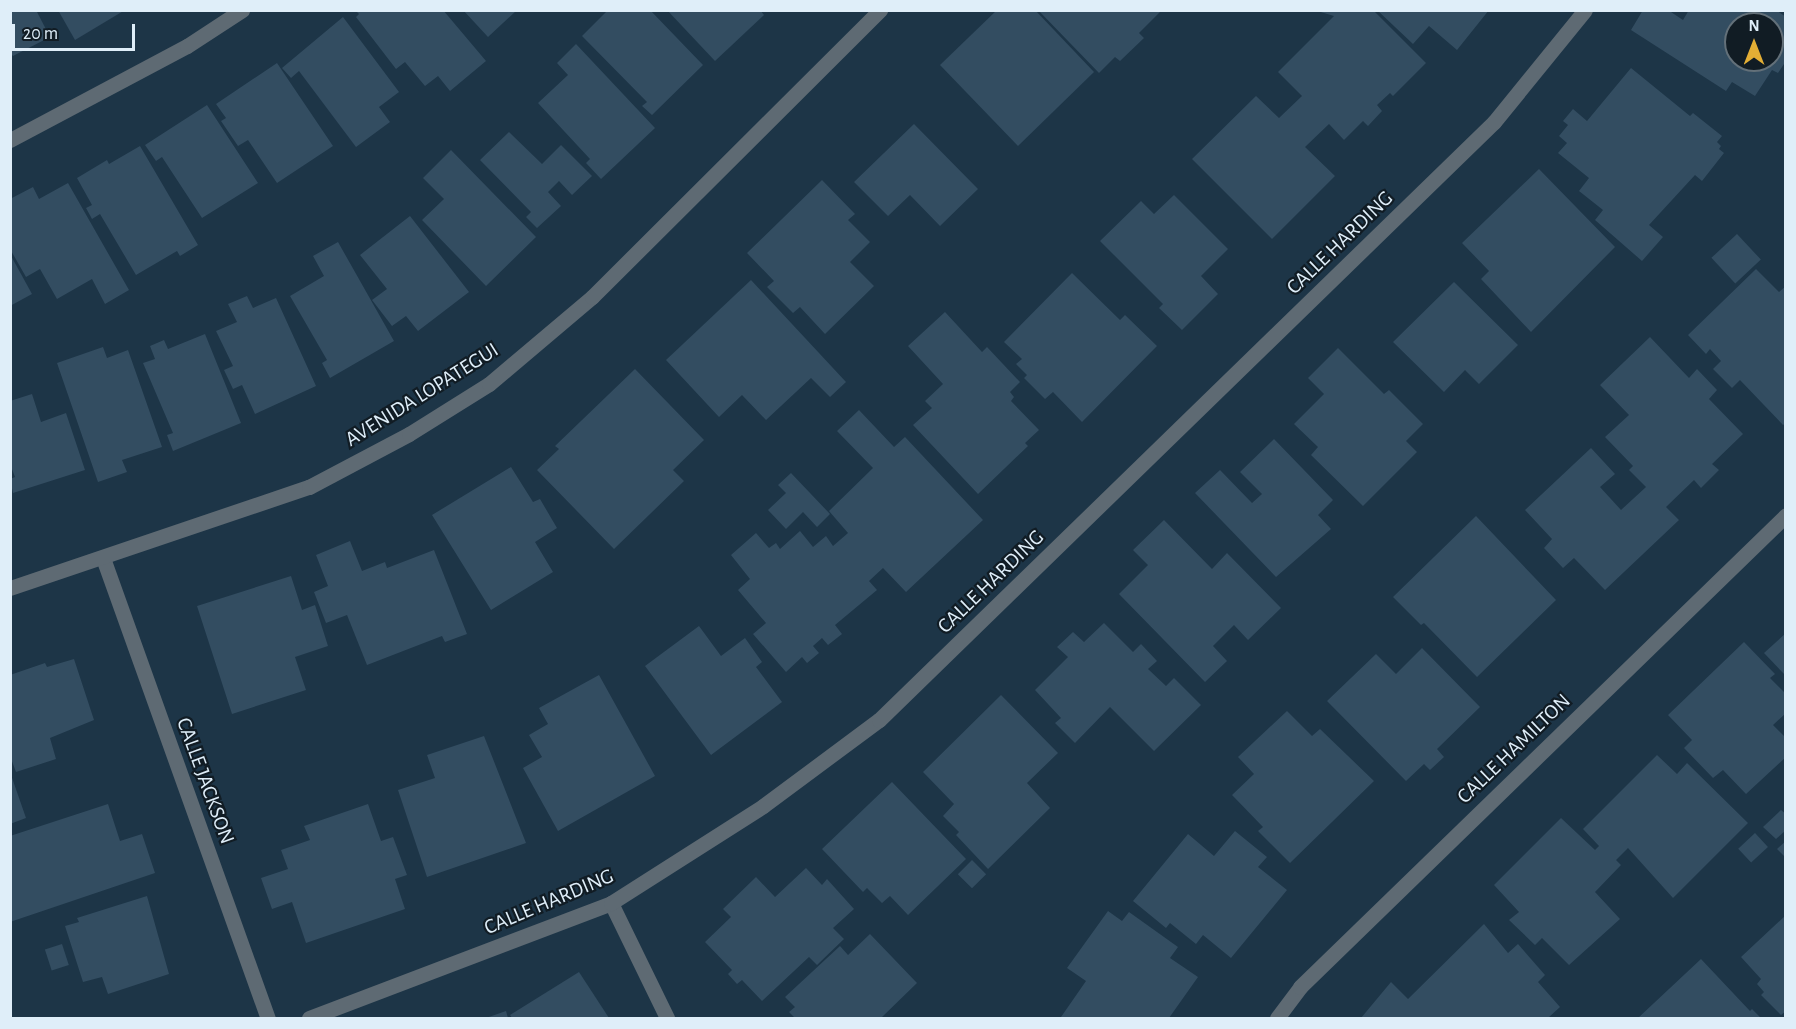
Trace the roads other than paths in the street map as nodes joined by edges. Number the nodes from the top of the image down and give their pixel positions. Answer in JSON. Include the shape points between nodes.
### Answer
{"nodes":[{"id":1,"x":242,"y":10,"type":"edge"},
{"id":2,"x":880,"y":10,"type":"edge"},
{"id":3,"x":1585,"y":10,"type":"edge"},
{"id":4,"x":10,"y":140,"type":"edge"},
{"id":5,"x":1785,"y":515,"type":"edge"},
{"id":6,"x":103,"y":558,"type":"junction"},
{"id":7,"x":10,"y":588,"type":"edge"},
{"id":8,"x":611,"y":903,"type":"junction"},
{"id":9,"x":268,"y":1018,"type":"edge"},
{"id":10,"x":309,"y":1018,"type":"edge"},
{"id":11,"x":667,"y":1018,"type":"edge"},
{"id":12,"x":1277,"y":1018,"type":"edge"}],
"edges":[{"from":1,"to":4,"type":"street","via":[[187,46]]},
{"from":2,"to":6,"type":"street","name":"AVENIDA LOPATEGUI","via":[[592,297],[489,384],[409,434],[309,487]]},
{"from":3,"to":8,"type":"street","name":"CALLE HARDING","via":[[1494,122],[879,720],[763,806]]},
{"from":5,"to":12,"type":"street","name":"CALLE HAMILTON","via":[[1300,987]]},
{"from":6,"to":7,"type":"street","name":"AVENIDA LOPATEGUI"},
{"from":6,"to":9,"type":"street","name":"CALLE JACKSON"},
{"from":8,"to":10,"type":"street","name":"CALLE HARDING"},
{"from":8,"to":11,"type":"street"}]}
